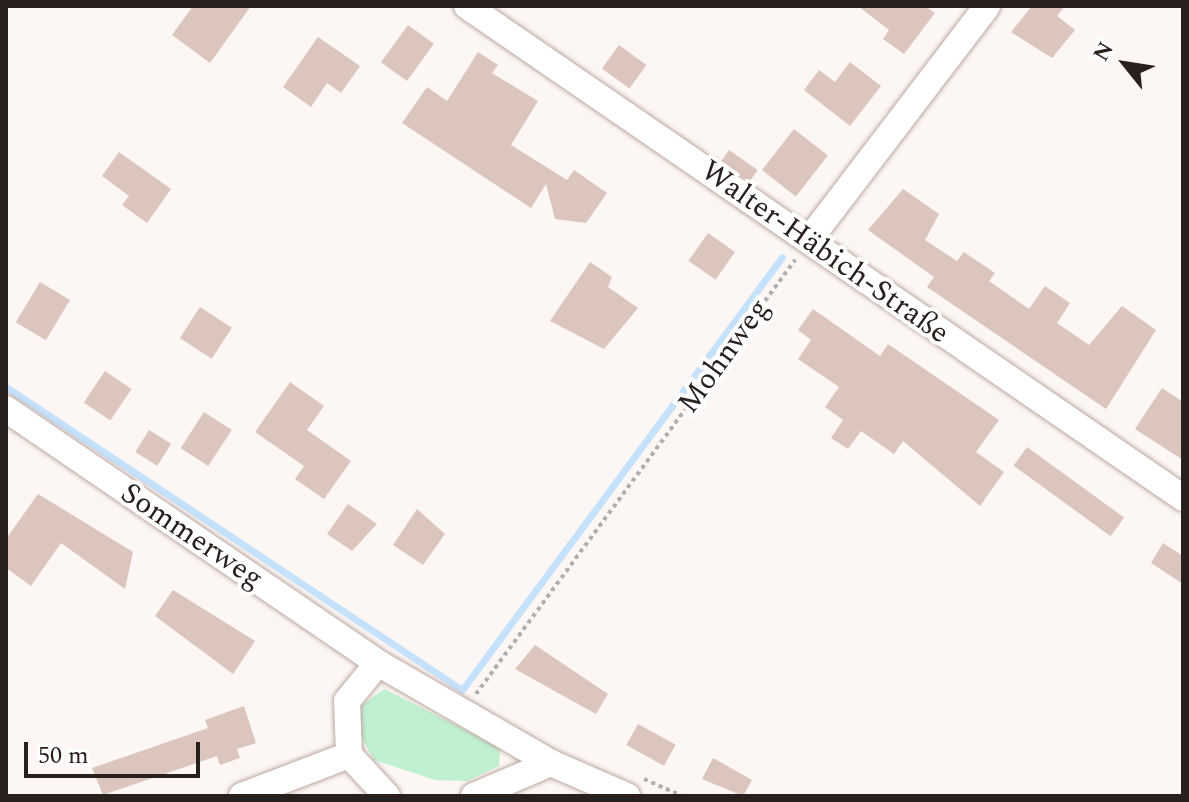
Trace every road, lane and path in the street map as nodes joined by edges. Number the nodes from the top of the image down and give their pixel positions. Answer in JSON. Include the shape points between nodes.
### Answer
{"nodes":[{"id":1,"x":467,"y":6,"type":"edge"},
{"id":2,"x":987,"y":6,"type":"edge"},
{"id":3,"x":809,"y":240,"type":"junction"},
{"id":4,"x":6,"y":409,"type":"edge"},
{"id":5,"x":1183,"y":498,"type":"edge"},
{"id":6,"x":378,"y":663,"type":"junction"},
{"id":7,"x":465,"y":709,"type":"junction"},
{"id":8,"x":349,"y":755,"type":"junction"},
{"id":9,"x":551,"y":763,"type":"junction"},
{"id":10,"x":242,"y":796,"type":"edge"},
{"id":11,"x":387,"y":796,"type":"edge"},
{"id":12,"x":474,"y":796,"type":"edge"},
{"id":13,"x":627,"y":796,"type":"edge"}],
"edges":[{"from":1,"to":3,"type":"street","name":"Walter-Häbich-Straße"},
{"from":2,"to":3,"type":"street"},
{"from":3,"to":5,"type":"street","name":"Walter-Häbich-Straße"},
{"from":3,"to":7,"type":"path","name":"Mohnweg"},
{"from":4,"to":6,"type":"street","name":"Sommerweg"},
{"from":6,"to":7,"type":"street","name":"Sommerweg"},
{"from":6,"to":8,"type":"street","via":[[347,701]]},
{"from":7,"to":9,"type":"street","name":"Sommerweg"},
{"from":8,"to":10,"type":"street"},
{"from":8,"to":11,"type":"street"},
{"from":9,"to":12,"type":"street"},
{"from":9,"to":13,"type":"street","name":"Sommerweg"}]}
